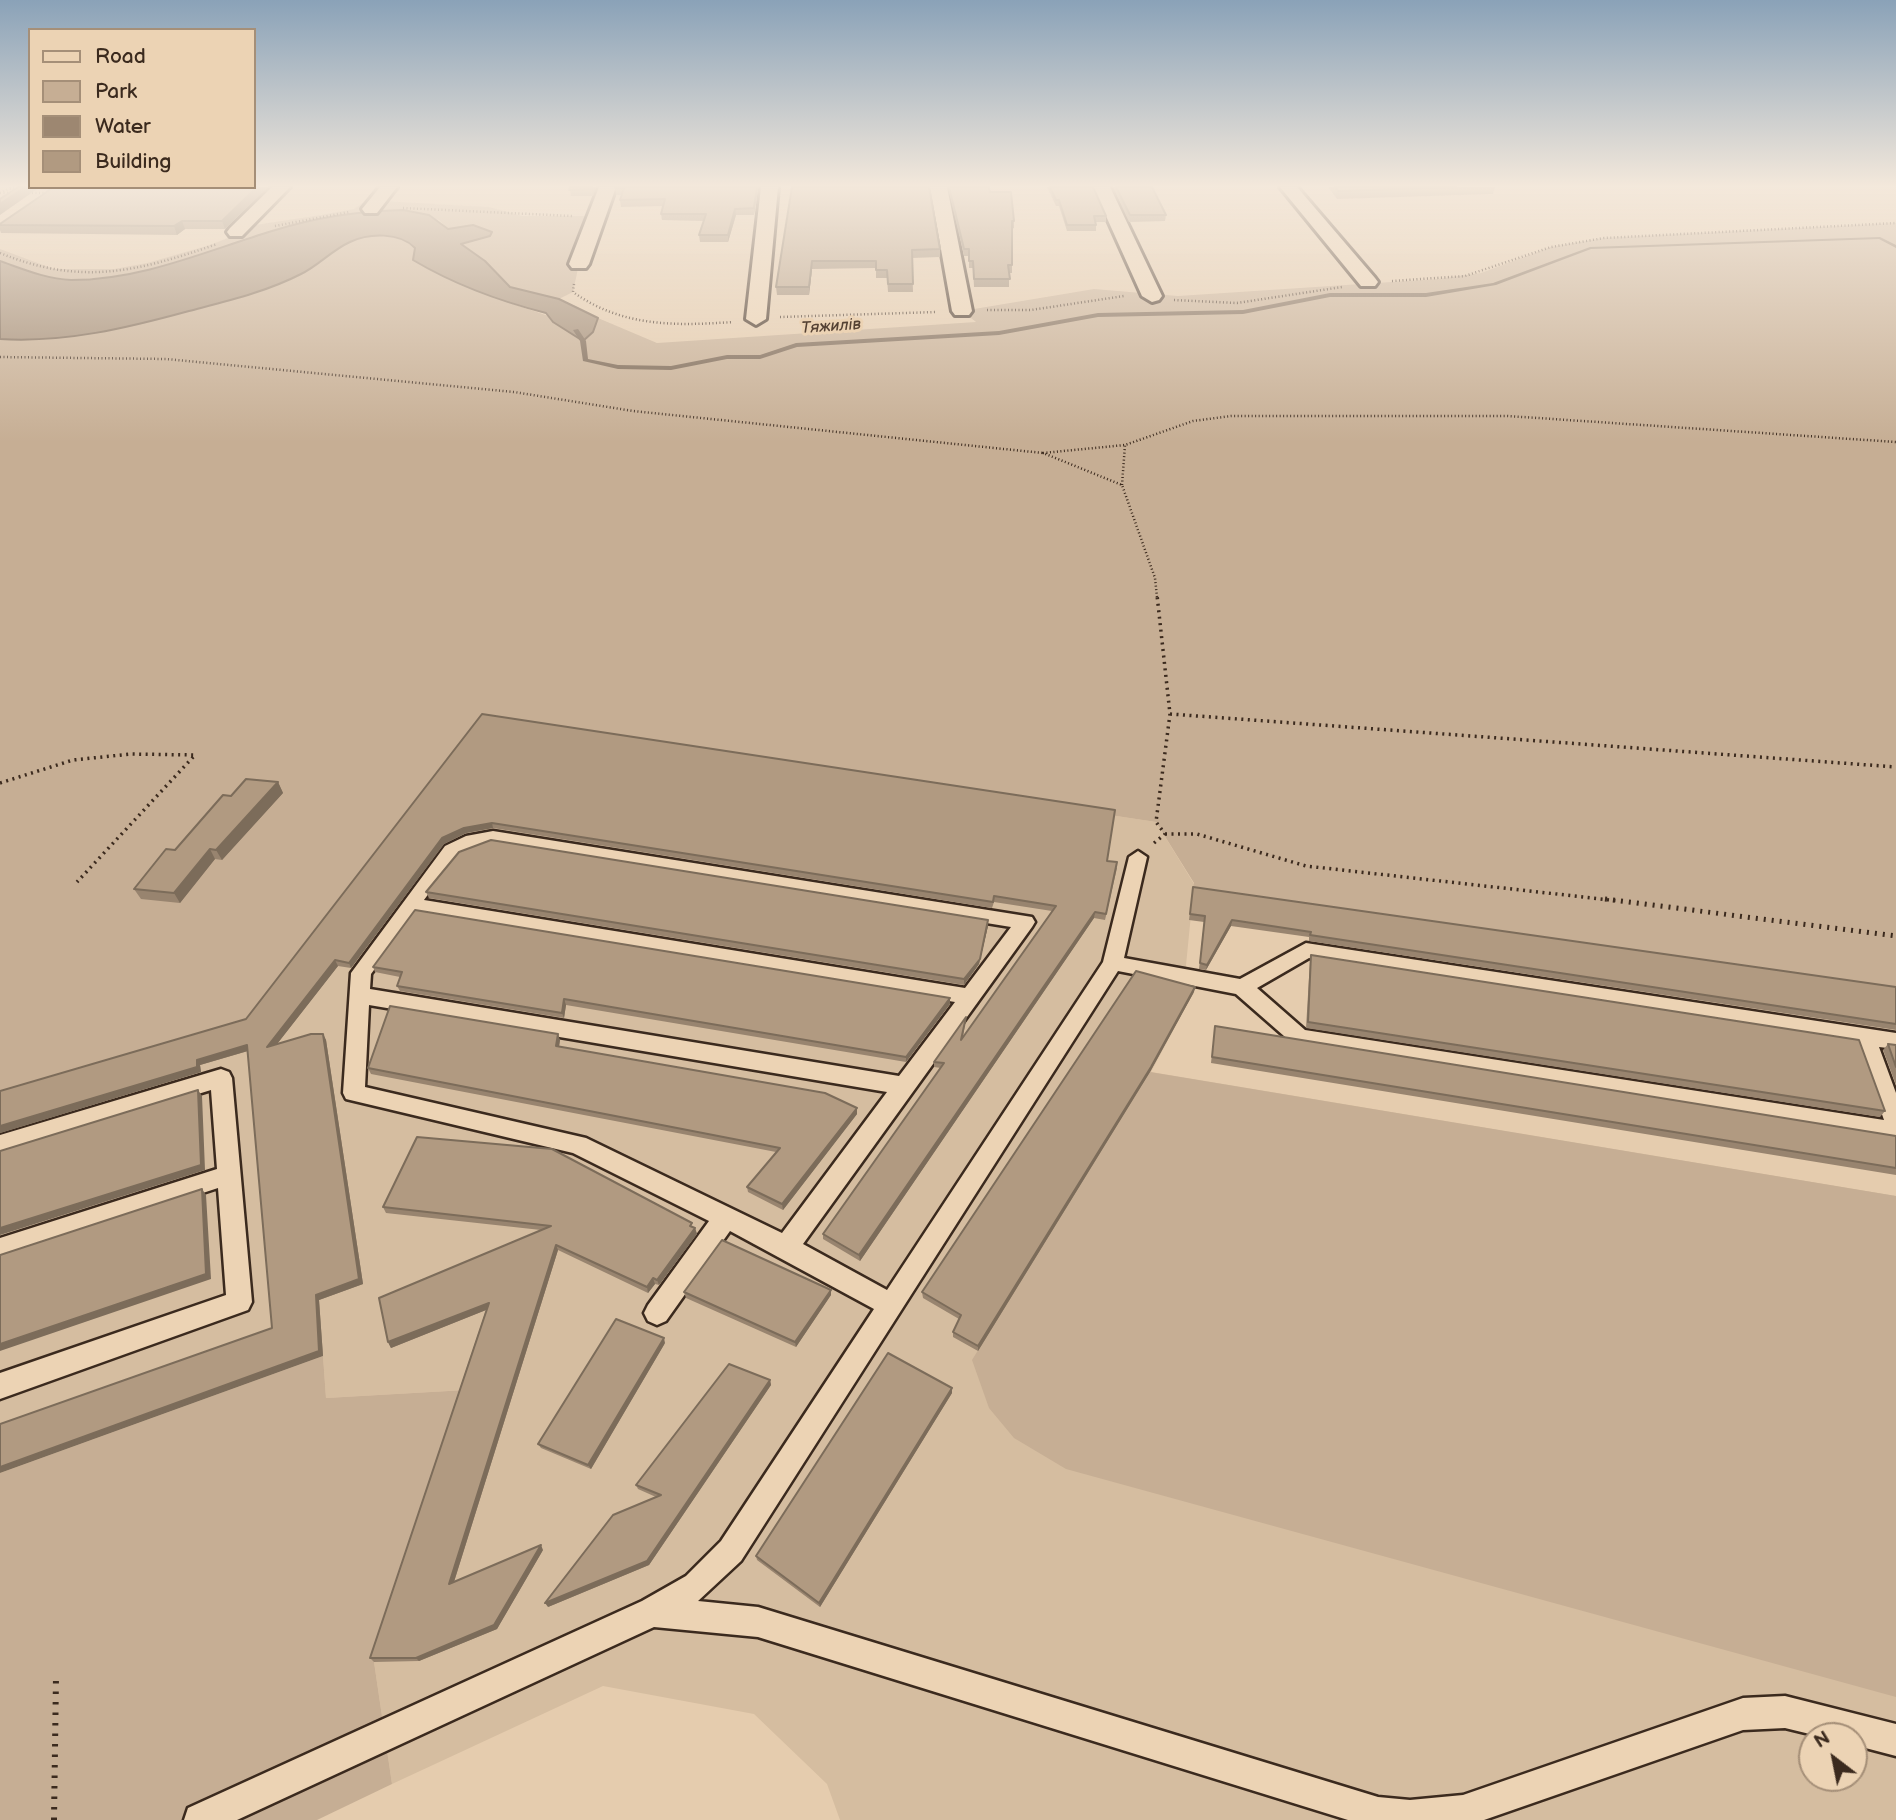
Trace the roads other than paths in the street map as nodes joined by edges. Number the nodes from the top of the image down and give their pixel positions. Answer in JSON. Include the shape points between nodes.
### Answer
{"nodes":[{"id":1,"x":761,"y":272,"type":"edge"},
{"id":2,"x":954,"y":272,"type":"edge"},
{"id":3,"x":1141,"y":272,"type":"edge"},
{"id":4,"x":1360,"y":272,"type":"edge"},
{"id":5,"x":1368,"y":282,"type":"road end"},
{"id":6,"x":1152,"y":296,"type":"road end"},
{"id":7,"x":962,"y":311,"type":"road end"},
{"id":8,"x":756,"y":319,"type":"road end"},
{"id":9,"x":1138,"y":857,"type":"road end"},
{"id":10,"x":411,"y":905,"type":"junction"},
{"id":11,"x":1113,"y":963,"type":"junction"},
{"id":12,"x":1242,"y":987,"type":"junction"},
{"id":13,"x":359,"y":995,"type":"junction"},
{"id":14,"x":970,"y":997,"type":"junction"},
{"id":15,"x":1865,"y":1037,"type":"junction"},
{"id":16,"x":1896,"y":1041,"type":"edge"},
{"id":17,"x":904,"y":1086,"type":"junction"},
{"id":18,"x":1896,"y":1123,"type":"edge"},
{"id":19,"x":1896,"y":1131,"type":"edge"},
{"id":20,"x":0,"y":1144,"type":"edge"},
{"id":21,"x":228,"y":1175,"type":"junction"},
{"id":22,"x":725,"y":1218,"type":"junction"},
{"id":23,"x":786,"y":1247,"type":"junction"},
{"id":24,"x":0,"y":1249,"type":"edge"},
{"id":25,"x":890,"y":1305,"type":"junction"},
{"id":26,"x":657,"y":1313,"type":"dead end"},
{"id":27,"x":0,"y":1385,"type":"edge"},
{"id":28,"x":653,"y":1612,"type":"junction"},
{"id":29,"x":1896,"y":1740,"type":"edge"},
{"id":30,"x":201,"y":1820,"type":"edge"}],
"edges":[{"from":1,"to":8,"type":"street"},
{"from":2,"to":7,"type":"street"},
{"from":3,"to":6,"type":"street"},
{"from":4,"to":5,"type":"street"},
{"from":9,"to":11,"type":"lane"},
{"from":10,"to":13,"type":"lane","via":[[360,973]]},
{"from":10,"to":14,"type":"lane"},
{"from":10,"to":14,"type":"lane","via":[[451,850],[493,837],[1025,922]]},
{"from":11,"to":12,"type":"lane"},
{"from":11,"to":25,"type":"lane"},
{"from":12,"to":15,"type":"lane","via":[[1306,950]]},
{"from":12,"to":19,"type":"lane","via":[[1299,1037]]},
{"from":13,"to":17,"type":"lane"},
{"from":13,"to":22,"type":"lane","via":[[354,1093],[578,1145]]},
{"from":14,"to":17,"type":"lane"},
{"from":15,"to":16,"type":"lane"},
{"from":15,"to":18,"type":"lane"},
{"from":17,"to":23,"type":"lane"},
{"from":20,"to":21,"type":"lane","via":[[220,1078]]},
{"from":21,"to":24,"type":"lane"},
{"from":21,"to":27,"type":"lane","via":[[239,1302]]},
{"from":22,"to":23,"type":"lane"},
{"from":22,"to":26,"type":"lane"},
{"from":23,"to":25,"type":"lane"},
{"from":25,"to":28,"type":"lane","via":[[731,1551],[696,1586]]},
{"from":28,"to":29,"type":"lane","via":[[758,1622],[1378,1813],[1410,1816],[1463,1811],[1743,1714],[1785,1712]]},
{"from":28,"to":30,"type":"lane"}]}
